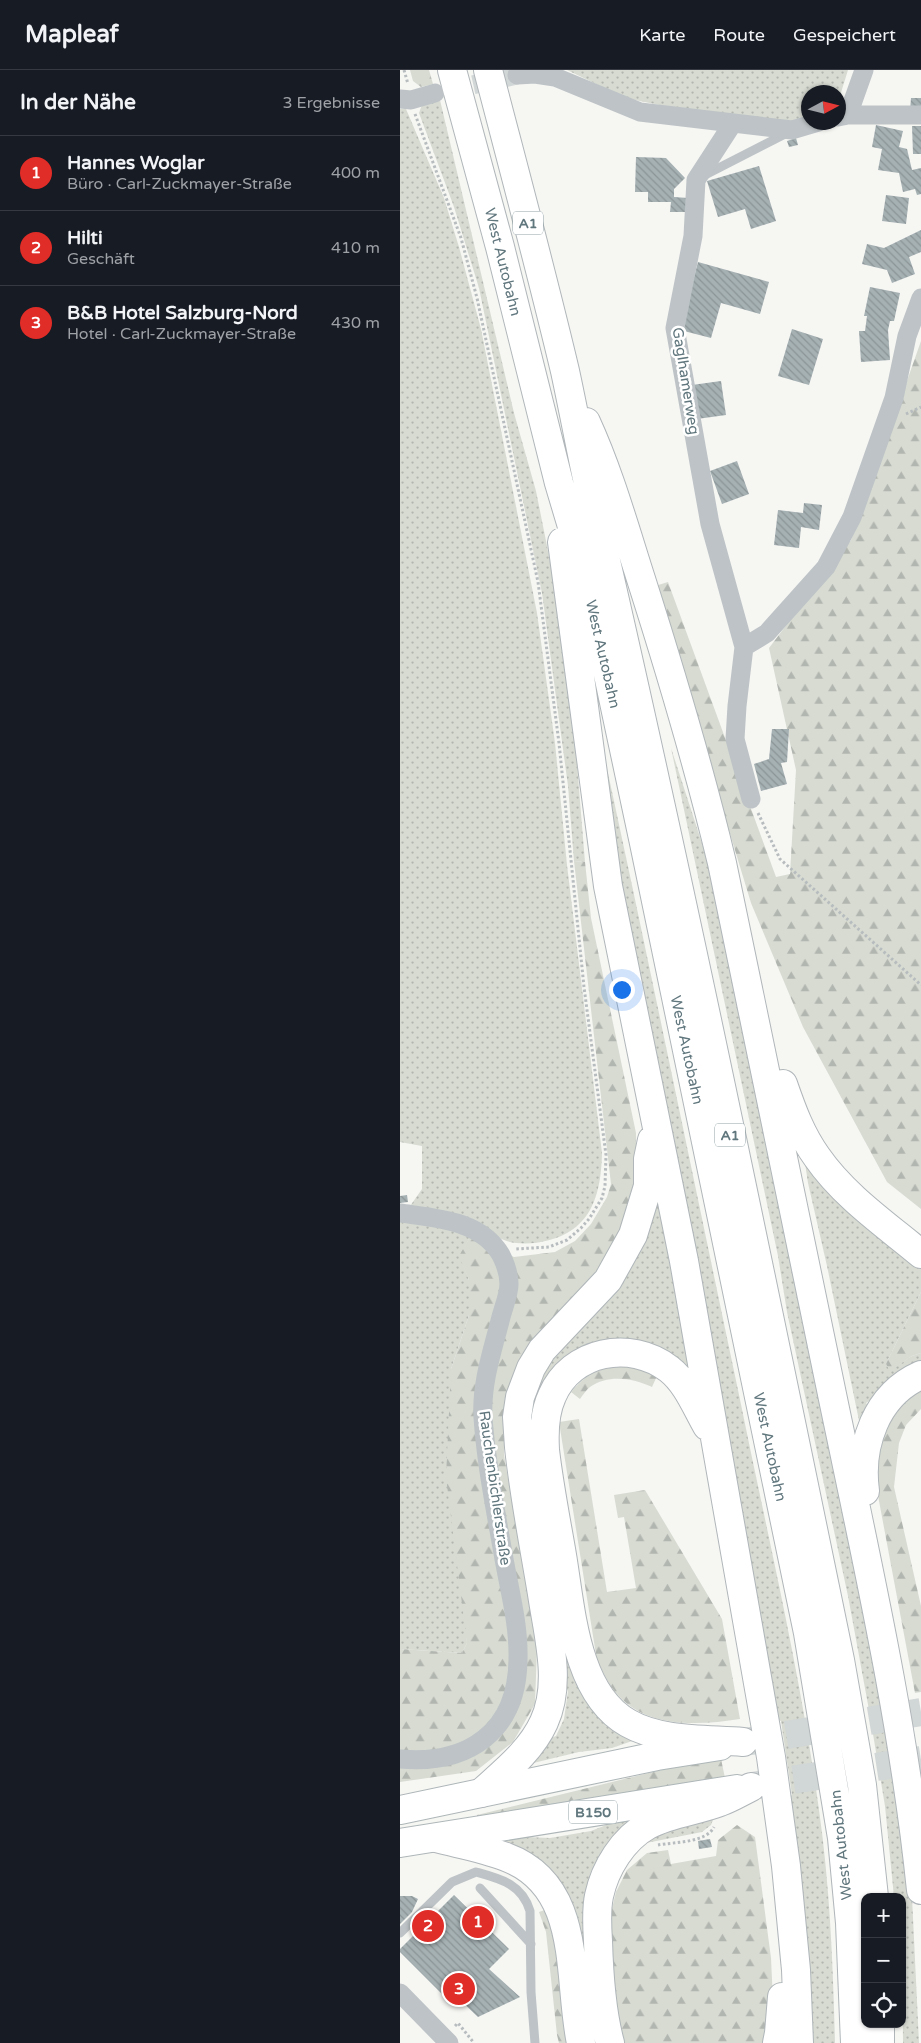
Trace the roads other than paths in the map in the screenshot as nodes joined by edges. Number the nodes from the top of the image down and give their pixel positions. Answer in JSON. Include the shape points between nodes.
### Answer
{"nodes":[{"id":1,"x":452,"y":70,"type":"edge"},
{"id":2,"x":488,"y":70,"type":"edge"},
{"id":3,"x":864,"y":70,"type":"edge"},
{"id":4,"x":516,"y":75,"type":"dead end"},
{"id":5,"x":435,"y":93,"type":"tunnel mouth"},
{"id":6,"x":405,"y":100,"type":"edge"},
{"id":7,"x":846,"y":109,"type":"edge"},
{"id":8,"x":921,"y":115,"type":"edge"},
{"id":9,"x":846,"y":116,"type":"edge"},
{"id":10,"x":733,"y":123,"type":"junction"},
{"id":11,"x":801,"y":127,"type":"edge"},
{"id":12,"x":792,"y":130,"type":"junction"},
{"id":13,"x":696,"y":180,"type":"junction"},
{"id":14,"x":921,"y":298,"type":"edge"},
{"id":15,"x":566,"y":377,"type":"junction"},
{"id":16,"x":559,"y":483,"type":"junction"},
{"id":17,"x":744,"y":647,"type":"junction"},
{"id":18,"x":751,"y":799,"type":"road end"},
{"id":19,"x":761,"y":1048,"type":"junction"},
{"id":20,"x":657,"y":1121,"type":"junction"},
{"id":21,"x":400,"y":1213,"type":"edge"},
{"id":22,"x":921,"y":1254,"type":"edge"},
{"id":23,"x":921,"y":1376,"type":"edge"},
{"id":24,"x":717,"y":1443,"type":"junction"},
{"id":25,"x":868,"y":1560,"type":"junction"},
{"id":26,"x":400,"y":1759,"type":"edge"},
{"id":27,"x":481,"y":1794,"type":"junction"},
{"id":28,"x":400,"y":1810,"type":"edge"},
{"id":29,"x":436,"y":1838,"type":"junction"},
{"id":30,"x":400,"y":1843,"type":"edge"},
{"id":31,"x":919,"y":1851,"type":"edge"},
{"id":32,"x":480,"y":1888,"type":"dead end"},
{"id":33,"x":921,"y":1890,"type":"edge"},
{"id":34,"x":874,"y":1893,"type":"edge"},
{"id":35,"x":790,"y":1924,"type":"junction"},
{"id":36,"x":400,"y":1933,"type":"edge"},
{"id":37,"x":531,"y":1944,"type":"junction"},
{"id":38,"x":400,"y":1993,"type":"edge"},
{"id":39,"x":880,"y":2028,"type":"edge"},
{"id":40,"x":449,"y":2043,"type":"edge"},
{"id":41,"x":535,"y":2043,"type":"edge"},
{"id":42,"x":581,"y":2043,"type":"edge"},
{"id":43,"x":610,"y":2043,"type":"edge"},
{"id":44,"x":777,"y":2043,"type":"edge"},
{"id":45,"x":798,"y":2043,"type":"edge"},
{"id":46,"x":855,"y":2043,"type":"edge"},
{"id":47,"x":880,"y":2043,"type":"edge"}],
"edges":[{"from":1,"to":16,"type":"main road","name":"West Autobahn","number":"A1"},
{"from":2,"to":15,"type":"main road","name":"West Autobahn","number":"A1"},
{"from":3,"to":7,"type":"street"},
{"from":4,"to":10,"type":"street","via":[[555,77],[640,112]]},
{"from":5,"to":6,"type":"street"},
{"from":8,"to":9,"type":"street"},
{"from":10,"to":12,"type":"street"},
{"from":10,"to":13,"type":"street","name":"Gaglhamerweg"},
{"from":11,"to":12,"type":"street"},
{"from":12,"to":13,"type":"lane"},
{"from":13,"to":17,"type":"street","name":"Gaglhamerweg","via":[[693,236],[675,328],[710,524]]},
{"from":14,"to":17,"type":"street","via":[[907,336],[894,398],[852,517],[826,567],[767,633]]},
{"from":15,"to":19,"type":"main road","via":[[602,456],[702,781]]},
{"from":15,"to":34,"type":"main road","name":"West Autobahn","number":"A1","via":[[657,784],[840,1660],[862,1785]]},
{"from":16,"to":20,"type":"main road","via":[[562,557],[608,886]]},
{"from":16,"to":46,"type":"main road","name":"West Autobahn","number":"A1","via":[[579,550],[609,678],[808,1633],[842,1838],[850,1923]]},
{"from":17,"to":18,"type":"street","name":"Gaglhamerweg","via":[[735,739]]},
{"from":19,"to":22,"type":"main road","via":[[782,1082],[794,1118],[816,1157],[848,1192]]},
{"from":19,"to":25,"type":"main road"},
{"from":20,"to":24,"type":"main road"},
{"from":20,"to":27,"type":"main road","via":[[648,1159],[648,1186],[633,1235],[608,1280],[542,1350],[520,1397],[517,1417],[521,1468],[553,1686],[547,1714],[535,1738]]},
{"from":21,"to":26,"type":"street","name":"Rauchenbichlerstraße","via":[[465,1225],[481,1233],[493,1244],[506,1268],[509,1284],[486,1375],[483,1415],[518,1658],[516,1682],[505,1714],[490,1733],[464,1752],[422,1760]]},
{"from":23,"to":25,"type":"main road","via":[[889,1399],[875,1417],[870,1432],[864,1460]]},
{"from":24,"to":27,"type":"main road","via":[[685,1387],[669,1369],[653,1359],[629,1353],[596,1355],[567,1373],[551,1398],[545,1422],[547,1468],[575,1632],[597,1692],[613,1712],[638,1728],[674,1737],[743,1742],[657,1756]]},
{"from":24,"to":35,"type":"main road","via":[[771,1757],[786,1866]]},
{"from":25,"to":31,"type":"main road"},
{"from":27,"to":28,"type":"main road"},
{"from":29,"to":30,"type":"main road","number":"B150"},
{"from":29,"to":42,"type":"main road","via":[[506,1857],[528,1868],[546,1884],[566,1927]]},
{"from":29,"to":43,"type":"main road","number":"B150","via":[[751,1787],[719,1802],[646,1826],[626,1844],[611,1864],[597,1912],[599,1978]]},
{"from":31,"to":33,"type":"main road"},
{"from":32,"to":37,"type":"lane"},
{"from":35,"to":44,"type":"main road","via":[[782,1964]]},
{"from":35,"to":45,"type":"main road","via":[[796,1970]]},
{"from":36,"to":37,"type":"lane","via":[[452,1882],[476,1872],[506,1881],[526,1899],[530,1911]]},
{"from":37,"to":41,"type":"lane"},
{"from":38,"to":40,"type":"street"},
{"from":39,"to":47,"type":"main road"}]}
